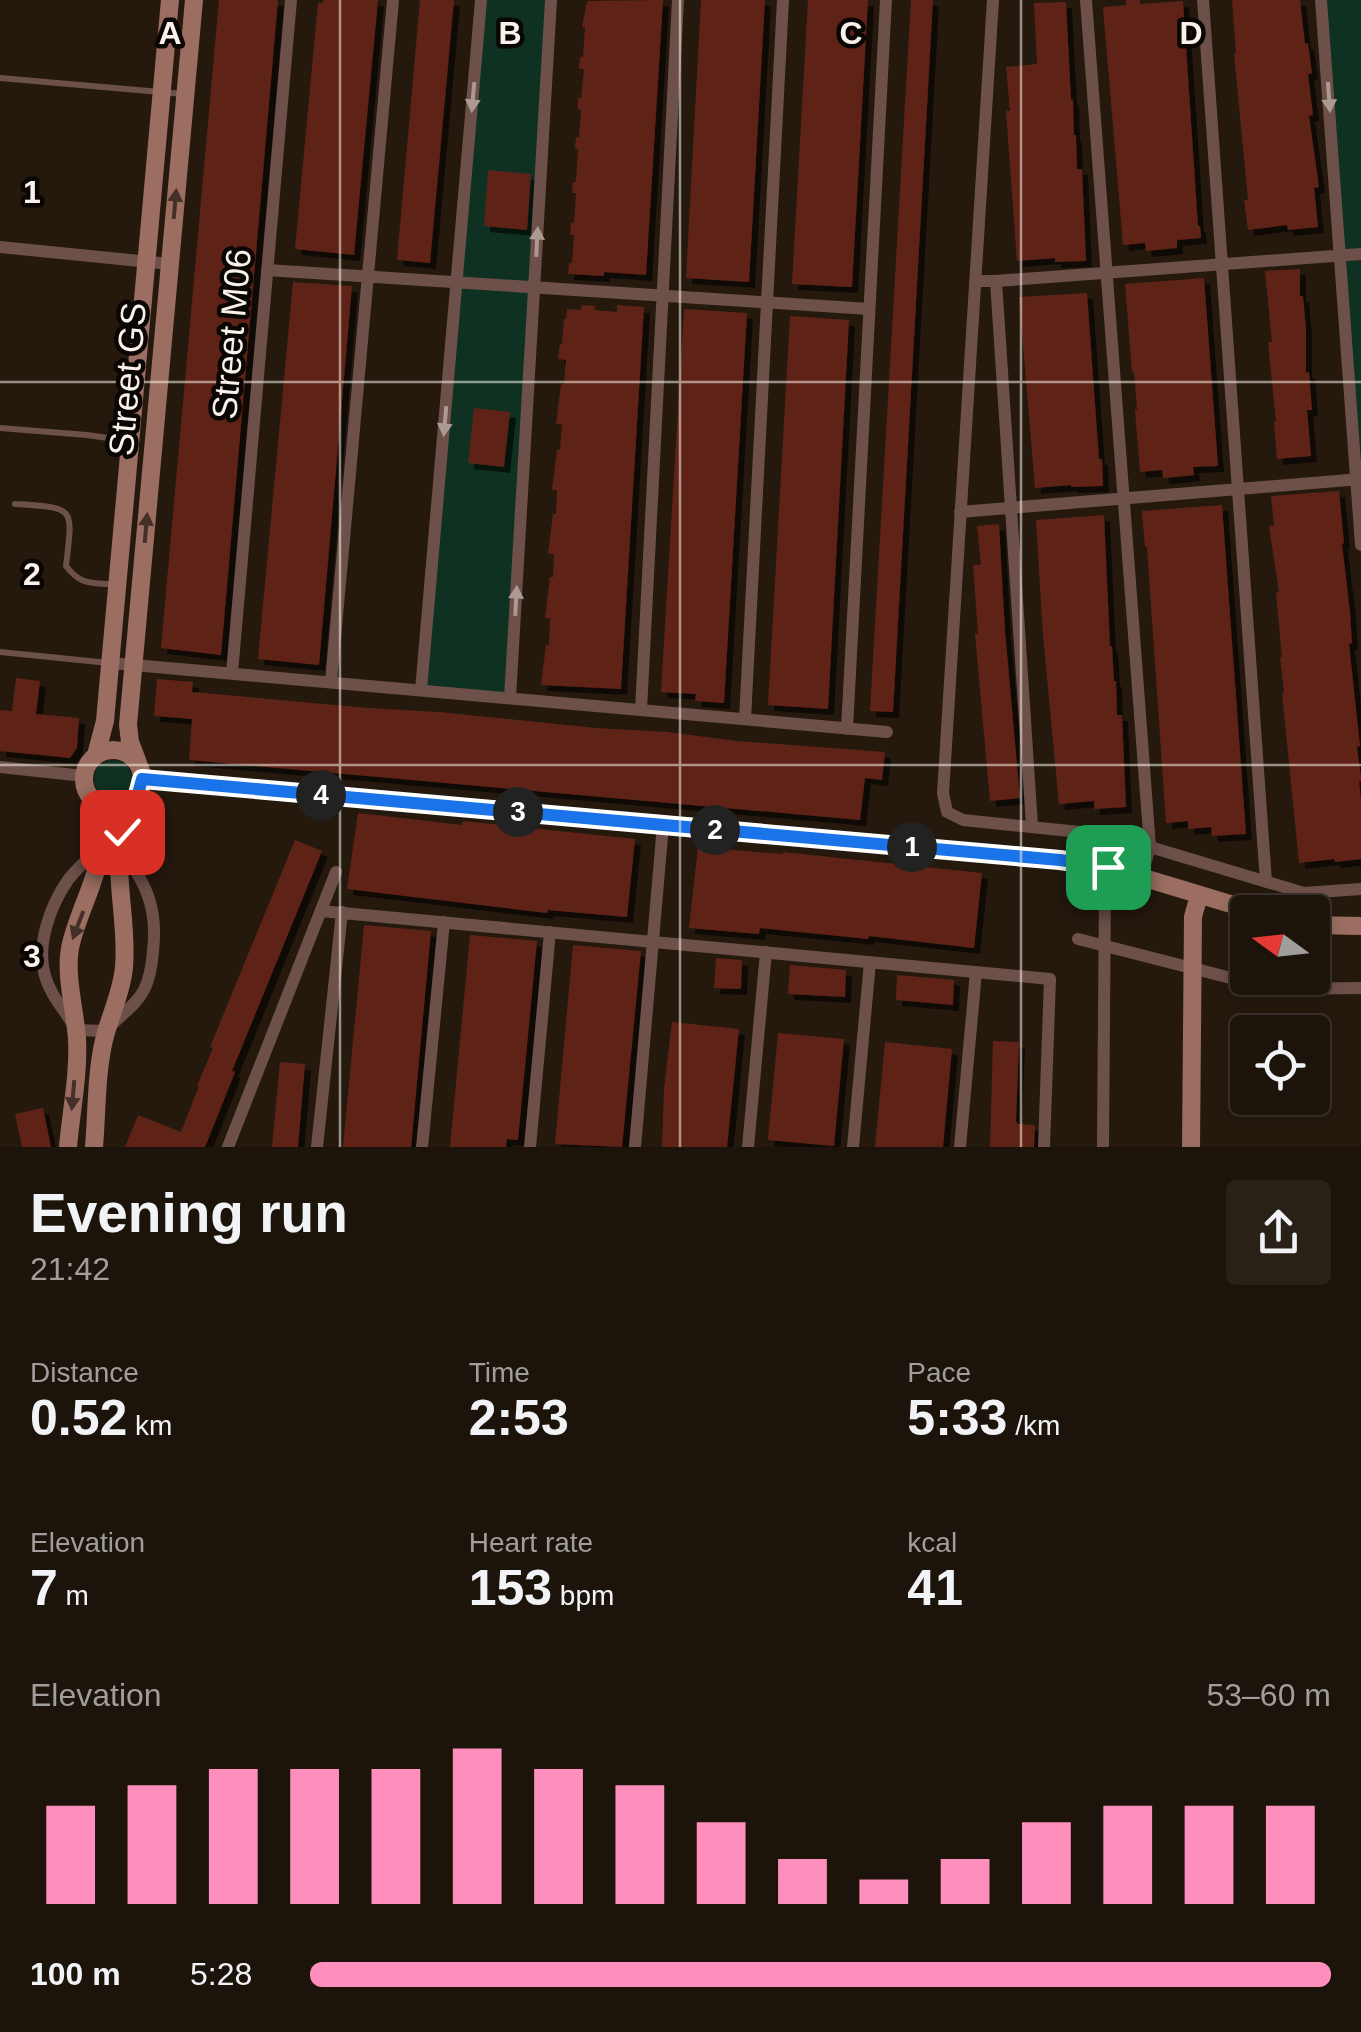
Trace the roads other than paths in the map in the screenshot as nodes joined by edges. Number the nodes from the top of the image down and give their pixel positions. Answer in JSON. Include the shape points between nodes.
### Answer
{"nodes":[{"id":1,"x":170,"y":0,"type":"edge"},
{"id":2,"x":194,"y":0,"type":"edge"},
{"id":3,"x":291,"y":0,"type":"edge"},
{"id":4,"x":393,"y":0,"type":"edge"},
{"id":5,"x":481,"y":0,"type":"edge"},
{"id":6,"x":551,"y":0,"type":"edge"},
{"id":7,"x":678,"y":0,"type":"edge"},
{"id":8,"x":783,"y":0,"type":"edge"},
{"id":9,"x":886,"y":0,"type":"edge"},
{"id":10,"x":993,"y":0,"type":"edge"},
{"id":11,"x":1086,"y":0,"type":"edge"},
{"id":12,"x":1203,"y":0,"type":"edge"},
{"id":13,"x":1321,"y":0,"type":"edge"},
{"id":14,"x":0,"y":78,"type":"edge"},
{"id":15,"x":162,"y":92,"type":"junction"},
{"id":16,"x":186,"y":94,"type":"junction"},
{"id":17,"x":0,"y":247,"type":"edge"},
{"id":18,"x":1361,"y":254,"type":"edge"},
{"id":19,"x":1340,"y":255,"type":"junction"},
{"id":20,"x":146,"y":262,"type":"junction"},
{"id":21,"x":170,"y":264,"type":"junction"},
{"id":22,"x":1221,"y":264,"type":"junction"},
{"id":23,"x":267,"y":270,"type":"junction"},
{"id":24,"x":1106,"y":273,"type":"junction"},
{"id":25,"x":368,"y":276,"type":"junction"},
{"id":26,"x":974,"y":281,"type":"junction"},
{"id":27,"x":996,"y":281,"type":"junction"},
{"id":28,"x":457,"y":282,"type":"junction"},
{"id":29,"x":534,"y":287,"type":"junction"},
{"id":30,"x":663,"y":295,"type":"junction"},
{"id":31,"x":767,"y":302,"type":"junction"},
{"id":32,"x":869,"y":308,"type":"junction"},
{"id":33,"x":0,"y":428,"type":"edge"},
{"id":34,"x":130,"y":441,"type":"junction"},
{"id":35,"x":154,"y":442,"type":"junction"},
{"id":36,"x":1359,"y":480,"type":"edge"},
{"id":37,"x":1237,"y":490,"type":"junction"},
{"id":38,"x":1123,"y":498,"type":"junction"},
{"id":39,"x":15,"y":504,"type":"dead end"},
{"id":40,"x":1012,"y":508,"type":"junction"},
{"id":41,"x":960,"y":512,"type":"junction"},
{"id":42,"x":1361,"y":545,"type":"edge"},
{"id":43,"x":121,"y":562,"type":"junction"},
{"id":44,"x":143,"y":564,"type":"junction"},
{"id":45,"x":118,"y":585,"type":"junction"},
{"id":46,"x":0,"y":652,"type":"edge"},
{"id":47,"x":110,"y":663,"type":"junction"},
{"id":48,"x":134,"y":665,"type":"junction"},
{"id":49,"x":232,"y":673,"type":"junction"},
{"id":50,"x":331,"y":682,"type":"junction"},
{"id":51,"x":421,"y":690,"type":"junction"},
{"id":52,"x":510,"y":698,"type":"junction"},
{"id":53,"x":641,"y":710,"type":"junction"},
{"id":54,"x":745,"y":720,"type":"junction"},
{"id":55,"x":847,"y":728,"type":"junction"},
{"id":56,"x":887,"y":732,"type":"dead end"},
{"id":57,"x":96,"y":755,"type":"junction"},
{"id":58,"x":0,"y":767,"type":"edge"},
{"id":59,"x":140,"y":771,"type":"junction"},
{"id":60,"x":84,"y":776,"type":"junction"},
{"id":61,"x":132,"y":800,"type":"junction"},
{"id":62,"x":94,"y":801,"type":"junction"},
{"id":63,"x":663,"y":825,"type":"junction"},
{"id":64,"x":1032,"y":826,"type":"junction"},
{"id":65,"x":1150,"y":846,"type":"junction"},
{"id":66,"x":111,"y":848,"type":"junction"},
{"id":67,"x":1108,"y":867,"type":"junction"},
{"id":68,"x":336,"y":872,"type":"dead end"},
{"id":69,"x":1141,"y":878,"type":"junction"},
{"id":70,"x":1266,"y":882,"type":"junction"},
{"id":71,"x":1361,"y":889,"type":"edge"},
{"id":72,"x":1198,"y":895,"type":"junction"},
{"id":73,"x":1230,"y":904,"type":"edge"},
{"id":74,"x":321,"y":910,"type":"junction"},
{"id":75,"x":342,"y":912,"type":"junction"},
{"id":76,"x":444,"y":922,"type":"junction"},
{"id":77,"x":1330,"y":925,"type":"edge"},
{"id":78,"x":1361,"y":926,"type":"edge"},
{"id":79,"x":550,"y":932,"type":"junction"},
{"id":80,"x":1078,"y":939,"type":"dead end"},
{"id":81,"x":652,"y":942,"type":"junction"},
{"id":82,"x":1104,"y":946,"type":"junction"},
{"id":83,"x":766,"y":952,"type":"junction"},
{"id":84,"x":870,"y":962,"type":"junction"},
{"id":85,"x":1192,"y":969,"type":"junction"},
{"id":86,"x":976,"y":972,"type":"junction"},
{"id":87,"x":1361,"y":988,"type":"edge"},
{"id":88,"x":76,"y":1030,"type":"junction"},
{"id":89,"x":106,"y":1031,"type":"junction"},
{"id":90,"x":68,"y":1147,"type":"edge"},
{"id":91,"x":94,"y":1147,"type":"edge"},
{"id":92,"x":228,"y":1147,"type":"edge"},
{"id":93,"x":317,"y":1147,"type":"edge"},
{"id":94,"x":422,"y":1147,"type":"edge"},
{"id":95,"x":530,"y":1147,"type":"edge"},
{"id":96,"x":635,"y":1147,"type":"edge"},
{"id":97,"x":748,"y":1147,"type":"edge"},
{"id":98,"x":853,"y":1147,"type":"edge"},
{"id":99,"x":960,"y":1147,"type":"edge"},
{"id":100,"x":1044,"y":1147,"type":"edge"},
{"id":101,"x":1103,"y":1147,"type":"edge"},
{"id":102,"x":1192,"y":1147,"type":"edge"}],
"edges":[{"from":1,"to":15,"type":"street","name":"Street GS"},
{"from":2,"to":16,"type":"street","name":"Street GS"},
{"from":3,"to":23,"type":"street","name":"Street M06"},
{"from":4,"to":25,"type":"street"},
{"from":5,"to":28,"type":"street","one_way":true},
{"from":29,"to":6,"type":"street","one_way":true},
{"from":7,"to":30,"type":"street"},
{"from":8,"to":31,"type":"street"},
{"from":9,"to":32,"type":"street"},
{"from":10,"to":26,"type":"street"},
{"from":11,"to":24,"type":"street"},
{"from":12,"to":22,"type":"street"},
{"from":13,"to":19,"type":"street","one_way":true},
{"from":14,"to":15,"type":"lane"},
{"from":15,"to":16,"type":"lane"},
{"from":15,"to":20,"type":"street","name":"Street GS"},
{"from":21,"to":16,"type":"street","name":"Street GS","one_way":true},
{"from":17,"to":20,"type":"street"},
{"from":18,"to":19,"type":"street"},
{"from":19,"to":22,"type":"street"},
{"from":19,"to":36,"type":"street"},
{"from":20,"to":21,"type":"street"},
{"from":20,"to":34,"type":"street","name":"Street GS"},
{"from":21,"to":35,"type":"street","name":"Street GS"},
{"from":22,"to":24,"type":"street"},
{"from":22,"to":37,"type":"street"},
{"from":23,"to":25,"type":"street"},
{"from":23,"to":49,"type":"street","name":"Street M06"},
{"from":24,"to":27,"type":"street"},
{"from":24,"to":38,"type":"street"},
{"from":25,"to":28,"type":"street"},
{"from":25,"to":50,"type":"street"},
{"from":26,"to":27,"type":"street"},
{"from":26,"to":41,"type":"street"},
{"from":27,"to":40,"type":"street"},
{"from":28,"to":29,"type":"street"},
{"from":28,"to":51,"type":"street","one_way":true},
{"from":29,"to":30,"type":"street"},
{"from":52,"to":29,"type":"street","one_way":true},
{"from":30,"to":31,"type":"street"},
{"from":30,"to":53,"type":"street"},
{"from":31,"to":32,"type":"street"},
{"from":31,"to":54,"type":"street"},
{"from":32,"to":55,"type":"street"},
{"from":33,"to":34,"type":"lane"},
{"from":34,"to":35,"type":"street"},
{"from":34,"to":43,"type":"street","name":"Street GS"},
{"from":44,"to":35,"type":"street","name":"Street GS","one_way":true},
{"from":36,"to":37,"type":"street"},
{"from":36,"to":42,"type":"street"},
{"from":37,"to":38,"type":"street"},
{"from":37,"to":70,"type":"street"},
{"from":38,"to":40,"type":"street"},
{"from":38,"to":65,"type":"street"},
{"from":39,"to":45,"type":"lane","via":[[66,512],[66,566],[85,582]]},
{"from":40,"to":41,"type":"street"},
{"from":40,"to":64,"type":"street"},
{"from":41,"to":64,"type":"street","via":[[946,812],[963,820]]},
{"from":43,"to":44,"type":"street"},
{"from":43,"to":45,"type":"street","name":"Street GS"},
{"from":44,"to":48,"type":"street","name":"Street GS"},
{"from":45,"to":47,"type":"street","name":"Street GS"},
{"from":46,"to":47,"type":"lane"},
{"from":47,"to":48,"type":"street"},
{"from":47,"to":57,"type":"street","name":"Street GS"},
{"from":48,"to":49,"type":"street"},
{"from":48,"to":59,"type":"street","name":"Street GS","via":[[128,725]]},
{"from":49,"to":50,"type":"street"},
{"from":50,"to":51,"type":"street"},
{"from":51,"to":52,"type":"street"},
{"from":52,"to":53,"type":"street"},
{"from":53,"to":54,"type":"street"},
{"from":54,"to":55,"type":"street"},
{"from":55,"to":56,"type":"street"},
{"from":57,"to":59,"type":"street","via":[[125,752]]},
{"from":57,"to":60,"type":"street"},
{"from":58,"to":60,"type":"street"},
{"from":59,"to":61,"type":"street","via":[[141,787]]},
{"from":59,"to":63,"type":"street"},
{"from":60,"to":62,"type":"street"},
{"from":61,"to":62,"type":"street","via":[[118,807]]},
{"from":61,"to":66,"type":"street"},
{"from":62,"to":66,"type":"street"},
{"from":63,"to":67,"type":"street"},
{"from":63,"to":81,"type":"street"},
{"from":64,"to":65,"type":"street"},
{"from":65,"to":69,"type":"street"},
{"from":65,"to":70,"type":"street"},
{"from":66,"to":88,"type":"street","one_way":true,"via":[[71,944]]},
{"from":66,"to":88,"type":"street","via":[[69,880],[53,908],[43,951],[44,974]]},
{"from":66,"to":89,"type":"street","via":[[124,966]]},
{"from":66,"to":89,"type":"street","via":[[138,872],[152,900],[155,932],[145,988]]},
{"from":67,"to":69,"type":"street"},
{"from":67,"to":82,"type":"street"},
{"from":68,"to":74,"type":"street"},
{"from":69,"to":72,"type":"street"},
{"from":70,"to":71,"type":"street","via":[[1304,893]]},
{"from":72,"to":73,"type":"street"},
{"from":72,"to":85,"type":"street"},
{"from":74,"to":75,"type":"street"},
{"from":74,"to":92,"type":"street"},
{"from":75,"to":76,"type":"street"},
{"from":75,"to":93,"type":"street"},
{"from":76,"to":79,"type":"street"},
{"from":76,"to":94,"type":"street"},
{"from":77,"to":78,"type":"street"},
{"from":79,"to":81,"type":"street"},
{"from":79,"to":95,"type":"street"},
{"from":80,"to":82,"type":"street"},
{"from":81,"to":83,"type":"street"},
{"from":81,"to":96,"type":"street"},
{"from":82,"to":85,"type":"street"},
{"from":82,"to":101,"type":"street"},
{"from":83,"to":84,"type":"street"},
{"from":83,"to":97,"type":"street"},
{"from":84,"to":86,"type":"street"},
{"from":84,"to":98,"type":"street"},
{"from":85,"to":87,"type":"street","via":[[1274,989]]},
{"from":85,"to":102,"type":"street"},
{"from":86,"to":99,"type":"street"},
{"from":86,"to":100,"type":"street","via":[[1050,979]]},
{"from":88,"to":89,"type":"street"},
{"from":88,"to":90,"type":"street","one_way":true},
{"from":89,"to":91,"type":"street"}]}
